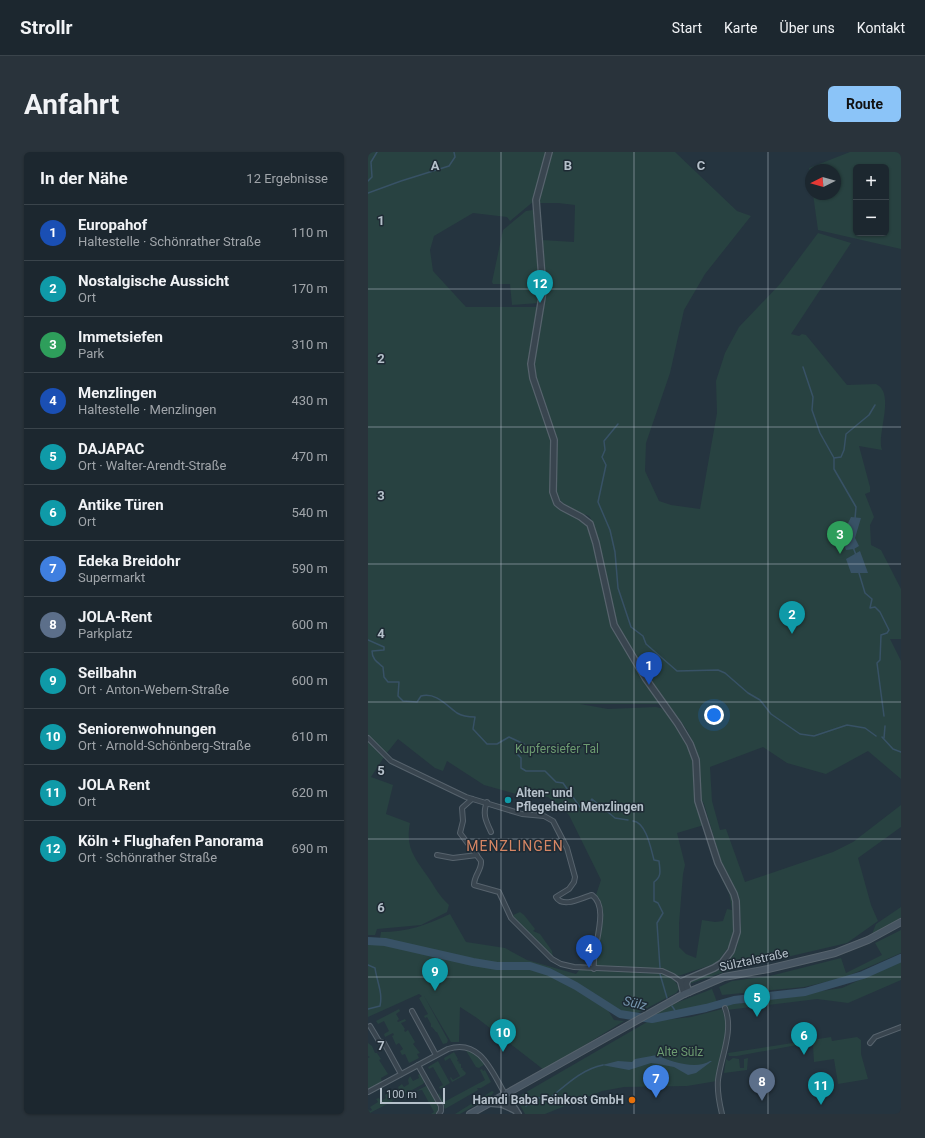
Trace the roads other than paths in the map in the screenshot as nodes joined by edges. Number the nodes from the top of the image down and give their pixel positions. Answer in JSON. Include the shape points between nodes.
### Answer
{"nodes":[{"id":1,"x":549,"y":152,"type":"edge"},
{"id":2,"x":368,"y":738,"type":"edge"},
{"id":3,"x":472,"y":799,"type":"junction"},
{"id":4,"x":487,"y":802,"type":"junction"},
{"id":5,"x":491,"y":832,"type":"dead end"},
{"id":6,"x":437,"y":855,"type":"dead end"},
{"id":7,"x":477,"y":855,"type":"junction"},
{"id":8,"x":901,"y":922,"type":"edge"},
{"id":9,"x":594,"y":969,"type":"junction"},
{"id":10,"x":688,"y":979,"type":"junction"},
{"id":11,"x":681,"y":982,"type":"junction"},
{"id":12,"x":687,"y":993,"type":"junction"},
{"id":13,"x":725,"y":1008,"type":"dead end"},
{"id":14,"x":412,"y":1011,"type":"dead end"},
{"id":15,"x":370,"y":1026,"type":"dead end"},
{"id":16,"x":901,"y":1027,"type":"edge"},
{"id":17,"x":870,"y":1043,"type":"dead end"},
{"id":18,"x":436,"y":1056,"type":"junction"},
{"id":19,"x":418,"y":1065,"type":"junction"},
{"id":20,"x":401,"y":1074,"type":"junction"},
{"id":21,"x":368,"y":1092,"type":"edge"},
{"id":22,"x":506,"y":1094,"type":"junction"},
{"id":23,"x":489,"y":1104,"type":"junction"},
{"id":24,"x":516,"y":1112,"type":"edge"},
{"id":25,"x":440,"y":1113,"type":"edge"},
{"id":26,"x":470,"y":1114,"type":"edge"},
{"id":27,"x":722,"y":1114,"type":"edge"}],
"edges":[{"from":1,"to":10,"type":"street","via":[[536,200],[543,291],[531,364],[533,378],[554,440],[553,492],[557,503],[590,524],[614,625],[646,679],[690,744],[696,760],[698,801],[718,863],[736,901],[737,932],[731,951],[722,963]]},
{"from":2,"to":3,"type":"street","via":[[398,765]]},
{"from":3,"to":4,"type":"street"},
{"from":3,"to":7,"type":"street","via":[[462,808],[463,821],[460,833]]},
{"from":4,"to":5,"type":"street","via":[[485,819]]},
{"from":4,"to":9,"type":"street","via":[[522,814],[549,818],[556,825],[567,848],[574,877],[572,886],[556,897],[557,900],[569,902],[592,895],[598,901],[600,924]]},
{"from":6,"to":7,"type":"street","via":[[453,858]]},
{"from":7,"to":9,"type":"street","via":[[481,865],[474,884],[499,892],[511,918],[552,959],[568,966]]},
{"from":8,"to":12,"type":"main road","name":"Sülztalstraße","via":[[868,940],[835,953],[724,977]]},
{"from":9,"to":11,"type":"street","via":[[662,971]]},
{"from":10,"to":11,"type":"street"},
{"from":10,"to":12,"type":"street"},
{"from":11,"to":12,"type":"street"},
{"from":12,"to":22,"type":"main road","name":"Sülztalstraße"},
{"from":13,"to":27,"type":"street","via":[[728,1031],[716,1093]]},
{"from":14,"to":18,"type":"street"},
{"from":15,"to":20,"type":"street","via":[[379,1042],[384,1043]]},
{"from":16,"to":17,"type":"street","via":[[875,1037]]},
{"from":18,"to":19,"type":"street"},
{"from":18,"to":22,"type":"street","via":[[456,1046],[474,1049],[484,1059]]},
{"from":19,"to":20,"type":"street"},
{"from":19,"to":25,"type":"street","via":[[441,1106]]},
{"from":20,"to":21,"type":"street"},
{"from":22,"to":23,"type":"main road","name":"Sülztalstraße"},
{"from":22,"to":24,"type":"street"},
{"from":23,"to":24,"type":"street","via":[[502,1104]]},
{"from":23,"to":26,"type":"main road","name":"Sülztalstraße"}]}
